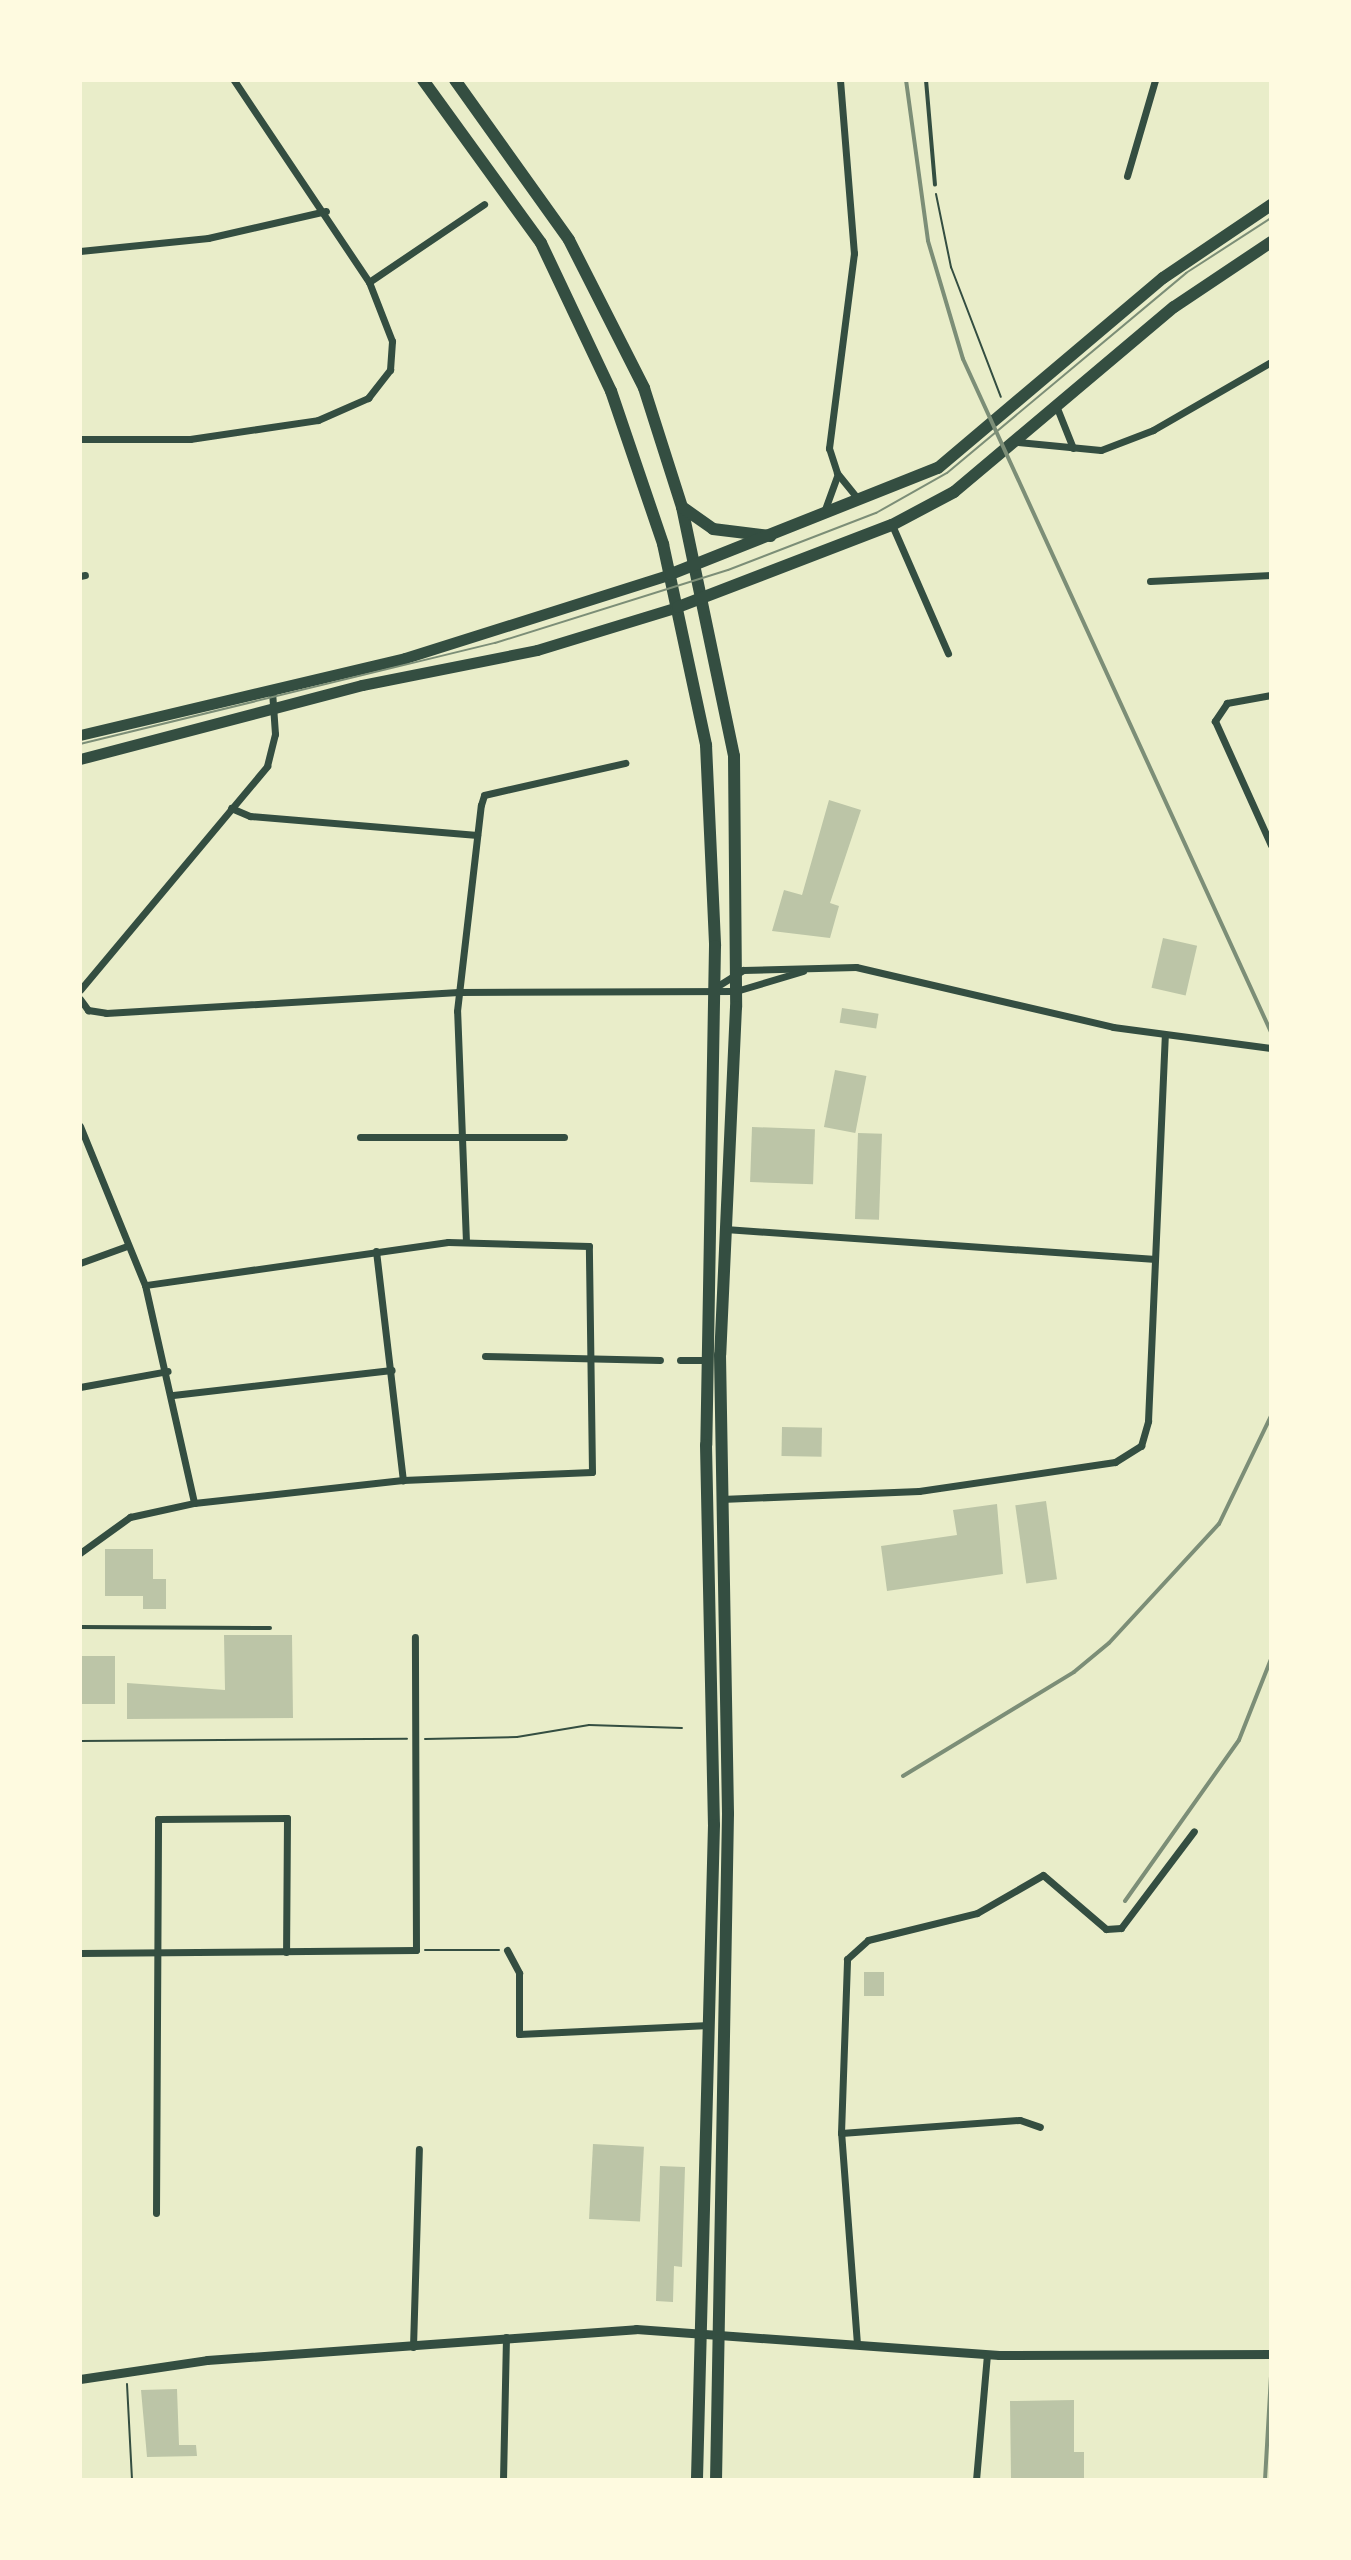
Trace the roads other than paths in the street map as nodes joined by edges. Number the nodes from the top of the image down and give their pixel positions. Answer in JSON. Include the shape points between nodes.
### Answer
{"nodes":[{"id":1,"x":234,"y":80,"type":"edge"},
{"id":2,"x":423,"y":80,"type":"edge"},
{"id":3,"x":455,"y":80,"type":"edge"},
{"id":4,"x":840,"y":80,"type":"edge"},
{"id":5,"x":926,"y":80,"type":"edge"},
{"id":6,"x":1155,"y":80,"type":"edge"},
{"id":7,"x":1127,"y":176,"type":"dead end"},
{"id":8,"x":935,"y":185,"type":"road end"},
{"id":9,"x":484,"y":204,"type":"dead end"},
{"id":10,"x":1271,"y":205,"type":"edge"},
{"id":11,"x":326,"y":211,"type":"junction"},
{"id":12,"x":1271,"y":242,"type":"edge"},
{"id":13,"x":80,"y":251,"type":"edge"},
{"id":14,"x":369,"y":282,"type":"junction"},
{"id":15,"x":1271,"y":362,"type":"edge"},
{"id":16,"x":1057,"y":408,"type":"junction"},
{"id":17,"x":80,"y":439,"type":"edge"},
{"id":18,"x":1018,"y":442,"type":"junction"},
{"id":19,"x":1073,"y":448,"type":"junction"},
{"id":20,"x":837,"y":473,"type":"junction"},
{"id":21,"x":863,"y":502,"type":"junction"},
{"id":22,"x":682,"y":507,"type":"junction"},
{"id":23,"x":820,"y":518,"type":"junction"},
{"id":24,"x":892,"y":525,"type":"junction"},
{"id":25,"x":774,"y":536,"type":"junction"},
{"id":26,"x":695,"y":565,"type":"junction"},
{"id":27,"x":671,"y":574,"type":"junction"},
{"id":28,"x":1271,"y":575,"type":"edge"},
{"id":29,"x":1150,"y":581,"type":"dead end"},
{"id":30,"x":702,"y":598,"type":"junction"},
{"id":31,"x":678,"y":607,"type":"junction"},
{"id":32,"x":948,"y":653,"type":"dead end"},
{"id":33,"x":272,"y":691,"type":"junction"},
{"id":34,"x":1271,"y":695,"type":"edge"},
{"id":35,"x":274,"y":707,"type":"junction"},
{"id":36,"x":80,"y":735,"type":"edge"},
{"id":37,"x":80,"y":759,"type":"edge"},
{"id":38,"x":625,"y":763,"type":"dead end"},
{"id":39,"x":231,"y":808,"type":"junction"},
{"id":40,"x":477,"y":835,"type":"junction"},
{"id":41,"x":1271,"y":845,"type":"edge"},
{"id":42,"x":803,"y":971,"type":"junction"},
{"id":43,"x":735,"y":972,"type":"junction"},
{"id":44,"x":714,"y":988,"type":"junction"},
{"id":45,"x":80,"y":990,"type":"edge"},
{"id":46,"x":736,"y":991,"type":"junction"},
{"id":47,"x":458,"y":992,"type":"junction"},
{"id":48,"x":80,"y":999,"type":"edge"},
{"id":49,"x":1165,"y":1037,"type":"junction"},
{"id":50,"x":1271,"y":1048,"type":"edge"},
{"id":51,"x":80,"y":1126,"type":"edge"},
{"id":52,"x":360,"y":1137,"type":"dead end"},
{"id":53,"x":461,"y":1137,"type":"junction"},
{"id":54,"x":564,"y":1137,"type":"dead end"},
{"id":55,"x":725,"y":1229,"type":"junction"},
{"id":56,"x":466,"y":1242,"type":"junction"},
{"id":57,"x":127,"y":1246,"type":"junction"},
{"id":58,"x":376,"y":1251,"type":"junction"},
{"id":59,"x":1152,"y":1259,"type":"junction"},
{"id":60,"x":80,"y":1263,"type":"edge"},
{"id":61,"x":145,"y":1285,"type":"junction"},
{"id":62,"x":485,"y":1356,"type":"dead end"},
{"id":63,"x":593,"y":1360,"type":"junction"},
{"id":64,"x":660,"y":1360,"type":"dead end"},
{"id":65,"x":680,"y":1360,"type":"dead end"},
{"id":66,"x":707,"y":1360,"type":"junction"},
{"id":67,"x":392,"y":1370,"type":"junction"},
{"id":68,"x":168,"y":1371,"type":"junction"},
{"id":69,"x":80,"y":1387,"type":"edge"},
{"id":70,"x":173,"y":1395,"type":"junction"},
{"id":71,"x":403,"y":1480,"type":"junction"},
{"id":72,"x":721,"y":1499,"type":"junction"},
{"id":73,"x":194,"y":1503,"type":"junction"},
{"id":74,"x":80,"y":1553,"type":"edge"},
{"id":75,"x":80,"y":1627,"type":"edge"},
{"id":76,"x":270,"y":1628,"type":"dead end"},
{"id":77,"x":415,"y":1637,"type":"dead end"},
{"id":78,"x":1194,"y":1831,"type":"dead end"},
{"id":79,"x":507,"y":1950,"type":"road end"},
{"id":80,"x":286,"y":1952,"type":"junction"},
{"id":81,"x":80,"y":1953,"type":"edge"},
{"id":82,"x":160,"y":1953,"type":"junction"},
{"id":83,"x":711,"y":2025,"type":"junction"},
{"id":84,"x":1040,"y":2127,"type":"dead end"},
{"id":85,"x":841,"y":2133,"type":"junction"},
{"id":86,"x":419,"y":2149,"type":"dead end"},
{"id":87,"x":156,"y":2213,"type":"dead end"},
{"id":88,"x":702,"y":2332,"type":"junction"},
{"id":89,"x":721,"y":2333,"type":"junction"},
{"id":90,"x":506,"y":2337,"type":"junction"},
{"id":91,"x":857,"y":2344,"type":"junction"},
{"id":92,"x":413,"y":2347,"type":"junction"},
{"id":93,"x":1271,"y":2354,"type":"edge"},
{"id":94,"x":987,"y":2355,"type":"junction"},
{"id":95,"x":80,"y":2379,"type":"edge"},
{"id":96,"x":503,"y":2480,"type":"edge"},
{"id":97,"x":697,"y":2480,"type":"edge"},
{"id":98,"x":716,"y":2480,"type":"edge"},
{"id":99,"x":976,"y":2480,"type":"edge"}],
"edges":[{"from":1,"to":11,"type":"street"},
{"from":2,"to":27,"type":"main road","via":[[553,264],[627,431]]},
{"from":3,"to":22,"type":"main road","via":[[536,190],[601,297],[655,415]]},
{"from":4,"to":20,"type":"street","via":[[854,253],[829,434]]},
{"from":5,"to":8,"type":"lane"},
{"from":6,"to":7,"type":"street"},
{"from":9,"to":14,"type":"street"},
{"from":10,"to":21,"type":"main road","via":[[1163,278],[957,456]]},
{"from":11,"to":13,"type":"street","via":[[208,238]]},
{"from":11,"to":14,"type":"street"},
{"from":12,"to":16,"type":"main road","via":[[1174,307]]},
{"from":14,"to":17,"type":"street","via":[[387,322],[392,359],[378,388],[358,404],[272,430]]},
{"from":15,"to":19,"type":"street","via":[[1136,438],[1101,450]]},
{"from":16,"to":18,"type":"main road"},
{"from":16,"to":19,"type":"street"},
{"from":18,"to":19,"type":"street"},
{"from":18,"to":24,"type":"main road","via":[[954,492]]},
{"from":20,"to":21,"type":"street"},
{"from":20,"to":23,"type":"street"},
{"from":21,"to":23,"type":"main road"},
{"from":22,"to":25,"type":"main road","via":[[713,529]]},
{"from":22,"to":26,"type":"main road"},
{"from":23,"to":25,"type":"main road"},
{"from":24,"to":30,"type":"main road"},
{"from":24,"to":32,"type":"street"},
{"from":25,"to":26,"type":"main road"},
{"from":26,"to":27,"type":"main road"},
{"from":26,"to":30,"type":"main road"},
{"from":27,"to":31,"type":"main road"},
{"from":27,"to":33,"type":"main road","via":[[449,645]]},
{"from":28,"to":29,"type":"street"},
{"from":30,"to":31,"type":"main road"},
{"from":30,"to":43,"type":"main road","via":[[736,773]]},
{"from":31,"to":35,"type":"main road","via":[[491,662]]},
{"from":31,"to":44,"type":"main road","via":[[708,765]]},
{"from":33,"to":35,"type":"street"},
{"from":33,"to":36,"type":"main road"},
{"from":34,"to":41,"type":"street","via":[[1227,703],[1215,721]]},
{"from":35,"to":37,"type":"main road"},
{"from":35,"to":39,"type":"street","via":[[267,766]]},
{"from":38,"to":40,"type":"street","via":[[484,795]]},
{"from":39,"to":40,"type":"street","via":[[250,816]]},
{"from":39,"to":45,"type":"street"},
{"from":40,"to":47,"type":"street"},
{"from":42,"to":43,"type":"street"},
{"from":42,"to":46,"type":"street"},
{"from":42,"to":49,"type":"street","via":[[872,969]]},
{"from":43,"to":44,"type":"street"},
{"from":43,"to":46,"type":"main road"},
{"from":44,"to":46,"type":"street"},
{"from":44,"to":47,"type":"street"},
{"from":44,"to":66,"type":"main road"},
{"from":46,"to":55,"type":"main road"},
{"from":47,"to":48,"type":"street","via":[[88,1010]]},
{"from":47,"to":53,"type":"street"},
{"from":49,"to":50,"type":"street"},
{"from":49,"to":59,"type":"street"},
{"from":51,"to":57,"type":"street"},
{"from":52,"to":53,"type":"street"},
{"from":53,"to":54,"type":"street"},
{"from":53,"to":56,"type":"street"},
{"from":55,"to":59,"type":"street"},
{"from":55,"to":72,"type":"main road"},
{"from":56,"to":58,"type":"street"},
{"from":56,"to":63,"type":"street","via":[[589,1246]]},
{"from":57,"to":60,"type":"street"},
{"from":57,"to":61,"type":"street"},
{"from":58,"to":61,"type":"street"},
{"from":58,"to":67,"type":"street"},
{"from":59,"to":72,"type":"street","via":[[1146,1434],[1122,1460],[919,1491]]},
{"from":61,"to":68,"type":"street"},
{"from":62,"to":63,"type":"street"},
{"from":63,"to":64,"type":"street"},
{"from":63,"to":71,"type":"street","via":[[592,1472]]},
{"from":65,"to":66,"type":"street"},
{"from":66,"to":83,"type":"main road"},
{"from":67,"to":70,"type":"street"},
{"from":67,"to":71,"type":"street"},
{"from":68,"to":69,"type":"street"},
{"from":68,"to":70,"type":"street"},
{"from":70,"to":73,"type":"street"},
{"from":71,"to":73,"type":"street"},
{"from":72,"to":89,"type":"main road","via":[[728,1760]]},
{"from":73,"to":74,"type":"street","via":[[130,1517]]},
{"from":75,"to":76,"type":"lane"},
{"from":77,"to":80,"type":"street","via":[[416,1950]]},
{"from":78,"to":85,"type":"street","via":[[1121,1928],[1106,1929],[1043,1875],[977,1913],[861,1944],[842,1975]]},
{"from":79,"to":83,"type":"street","via":[[519,1973],[519,2034]]},
{"from":80,"to":82,"type":"street"},
{"from":80,"to":82,"type":"street","via":[[287,1818],[158,1819]]},
{"from":81,"to":82,"type":"street"},
{"from":82,"to":87,"type":"street"},
{"from":83,"to":88,"type":"main road"},
{"from":84,"to":85,"type":"street","via":[[1020,2120]]},
{"from":85,"to":91,"type":"street"},
{"from":86,"to":92,"type":"street"},
{"from":88,"to":89,"type":"street"},
{"from":88,"to":90,"type":"street"},
{"from":88,"to":97,"type":"main road"},
{"from":89,"to":91,"type":"street"},
{"from":89,"to":98,"type":"main road"},
{"from":90,"to":92,"type":"street"},
{"from":90,"to":96,"type":"street"},
{"from":91,"to":94,"type":"street"},
{"from":92,"to":95,"type":"street"},
{"from":93,"to":94,"type":"street"},
{"from":94,"to":99,"type":"street"}]}
